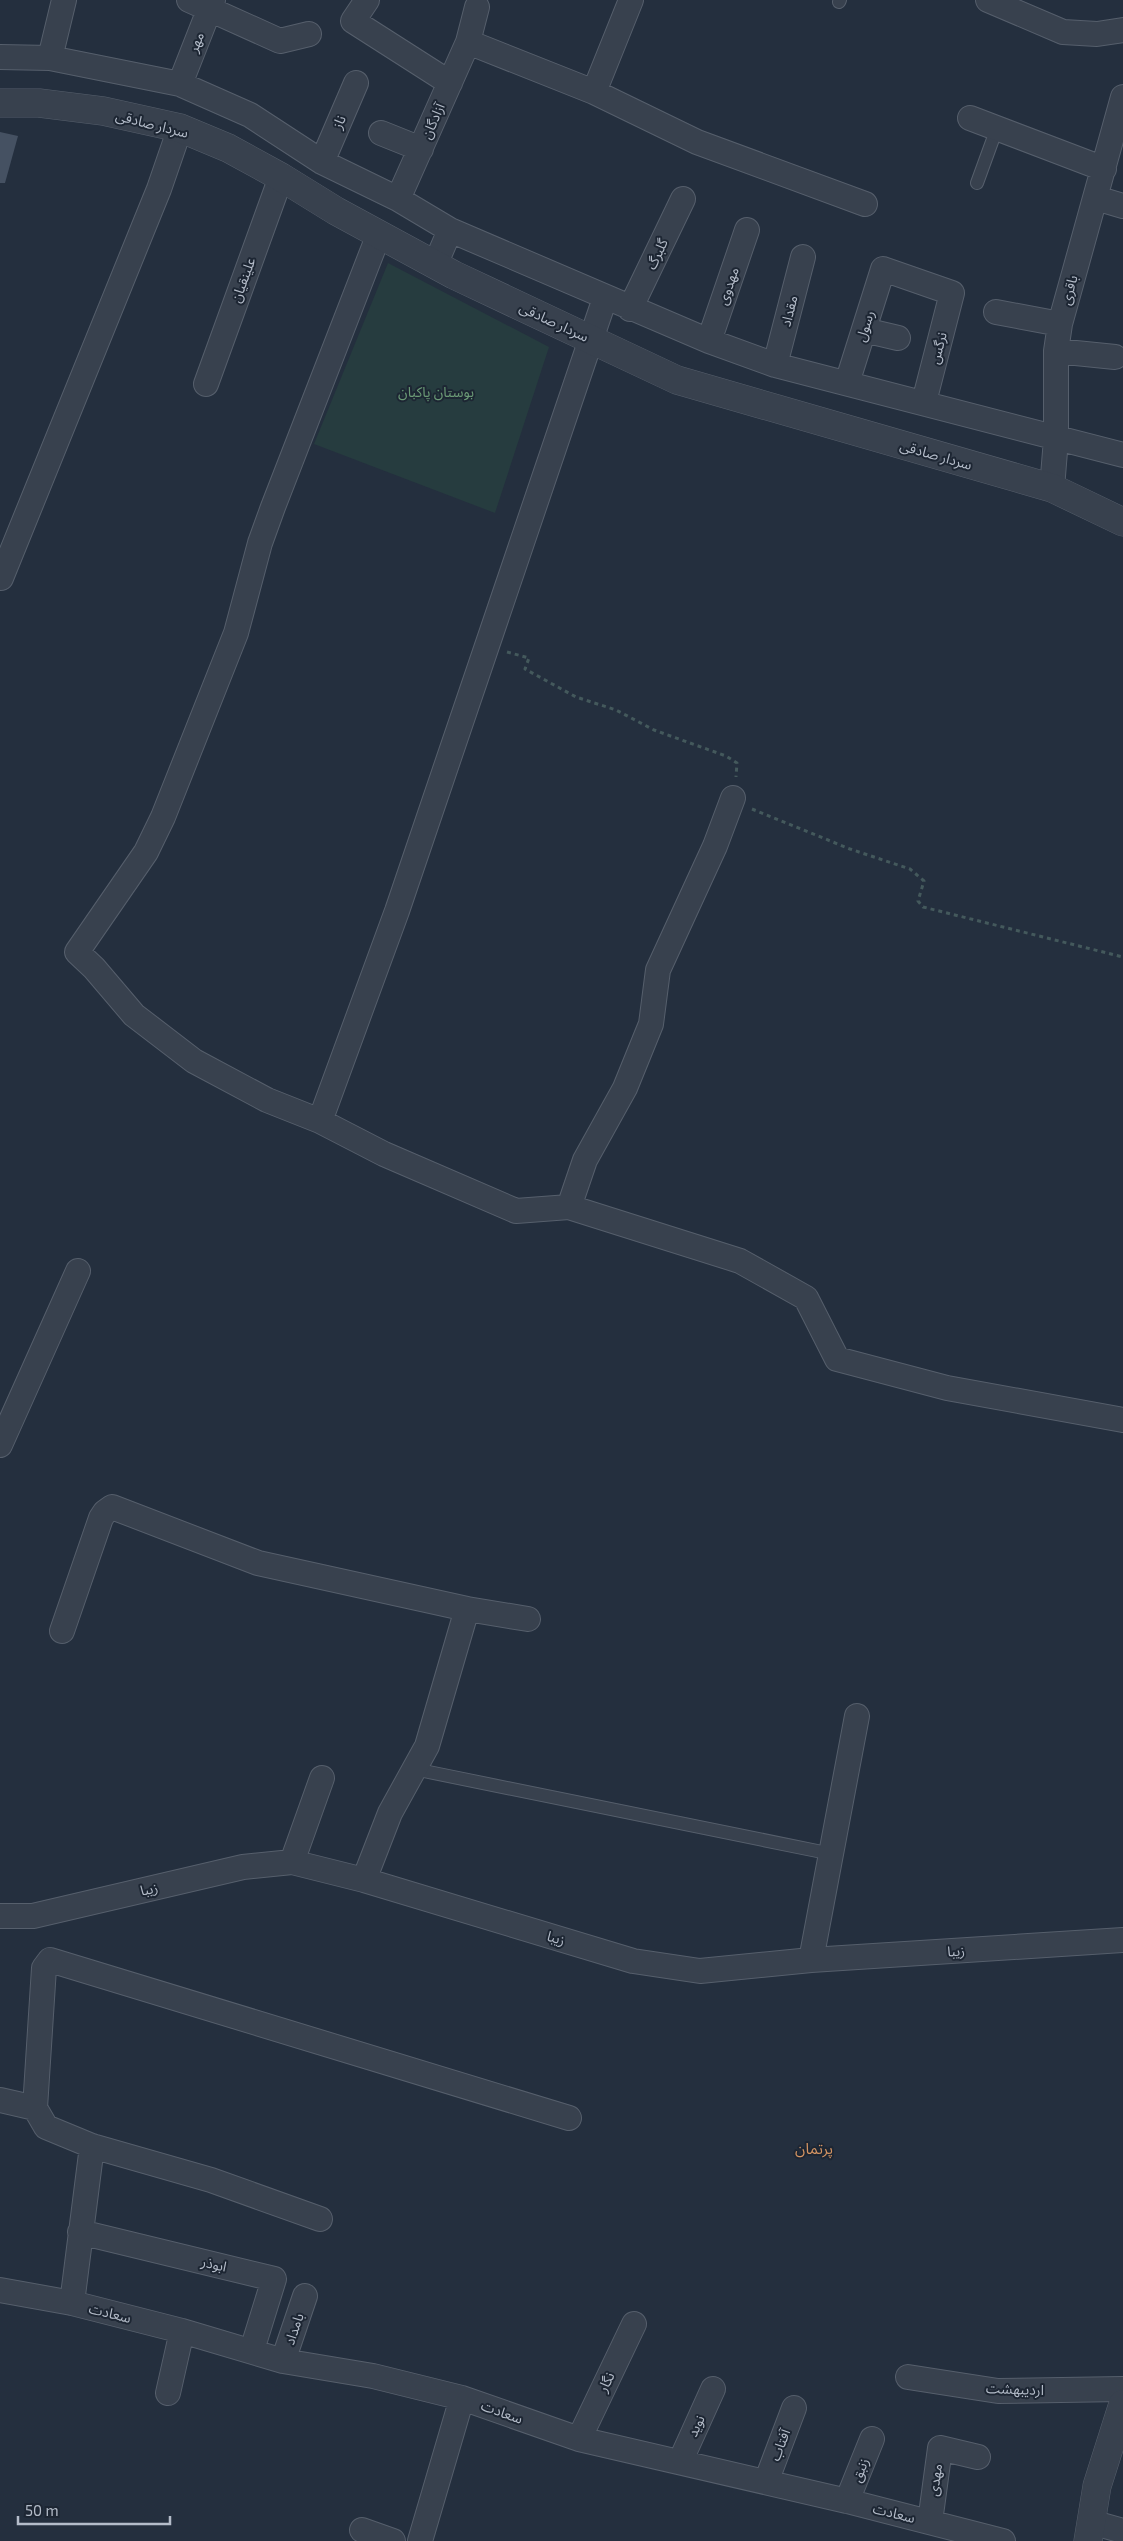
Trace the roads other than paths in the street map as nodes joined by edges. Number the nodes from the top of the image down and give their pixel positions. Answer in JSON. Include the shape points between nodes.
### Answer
{"nodes":[{"id":1,"x":64,"y":0,"type":"edge"},
{"id":2,"x":367,"y":0,"type":"edge"},
{"id":3,"x":988,"y":0,"type":"edge"},
{"id":4,"x":626,"y":2,"type":"edge"},
{"id":5,"x":204,"y":3,"type":"edge"},
{"id":6,"x":477,"y":7,"type":"dead end"},
{"id":7,"x":1123,"y":30,"type":"edge"},
{"id":8,"x":309,"y":34,"type":"dead end"},
{"id":9,"x":468,"y":42,"type":"junction"},
{"id":10,"x":0,"y":58,"type":"edge"},
{"id":11,"x":50,"y":58,"type":"junction"},
{"id":12,"x":356,"y":83,"type":"dead end"},
{"id":13,"x":450,"y":83,"type":"junction"},
{"id":14,"x":180,"y":84,"type":"junction"},
{"id":15,"x":594,"y":92,"type":"junction"},
{"id":16,"x":0,"y":103,"type":"edge"},
{"id":17,"x":1122,"y":106,"type":"edge"},
{"id":18,"x":970,"y":118,"type":"dead end"},
{"id":19,"x":180,"y":128,"type":"junction"},
{"id":20,"x":997,"y":128,"type":"junction"},
{"id":21,"x":381,"y":133,"type":"dead end"},
{"id":22,"x":421,"y":148,"type":"junction"},
{"id":23,"x":322,"y":162,"type":"junction"},
{"id":24,"x":1104,"y":169,"type":"junction"},
{"id":25,"x":281,"y":176,"type":"junction"},
{"id":26,"x":977,"y":183,"type":"dead end"},
{"id":27,"x":683,"y":198,"type":"dead end"},
{"id":28,"x":1096,"y":198,"type":"junction"},
{"id":29,"x":398,"y":199,"type":"junction"},
{"id":30,"x":865,"y":204,"type":"dead end"},
{"id":31,"x":1123,"y":206,"type":"edge"},
{"id":32,"x":450,"y":230,"type":"junction"},
{"id":33,"x":747,"y":230,"type":"dead end"},
{"id":34,"x":379,"y":234,"type":"junction"},
{"id":35,"x":803,"y":258,"type":"dead end"},
{"id":36,"x":435,"y":264,"type":"junction"},
{"id":37,"x":952,"y":293,"type":"joint"},
{"id":38,"x":605,"y":298,"type":"junction"},
{"id":39,"x":630,"y":309,"type":"junction"},
{"id":40,"x":996,"y":312,"type":"dead end"},
{"id":41,"x":1060,"y":324,"type":"junction"},
{"id":42,"x":864,"y":330,"type":"junction"},
{"id":43,"x":898,"y":338,"type":"dead end"},
{"id":44,"x":591,"y":340,"type":"junction"},
{"id":45,"x":709,"y":341,"type":"junction"},
{"id":46,"x":1056,"y":350,"type":"junction"},
{"id":47,"x":1114,"y":357,"type":"dead end"},
{"id":48,"x":775,"y":365,"type":"junction"},
{"id":49,"x":847,"y":383,"type":"junction"},
{"id":50,"x":206,"y":384,"type":"dead end"},
{"id":51,"x":924,"y":402,"type":"junction"},
{"id":52,"x":1056,"y":439,"type":"junction"},
{"id":53,"x":1123,"y":456,"type":"edge"},
{"id":54,"x":1052,"y":488,"type":"junction"},
{"id":55,"x":1123,"y":522,"type":"edge"},
{"id":56,"x":1,"y":578,"type":"dead end"},
{"id":57,"x":733,"y":798,"type":"road end"},
{"id":58,"x":320,"y":1121,"type":"junction"},
{"id":59,"x":569,"y":1207,"type":"junction"},
{"id":60,"x":78,"y":1271,"type":"dead end"},
{"id":61,"x":1123,"y":1420,"type":"edge"},
{"id":62,"x":0,"y":1445,"type":"edge"},
{"id":63,"x":467,"y":1609,"type":"junction"},
{"id":64,"x":528,"y":1619,"type":"dead end"},
{"id":65,"x":62,"y":1631,"type":"dead end"},
{"id":66,"x":857,"y":1716,"type":"dead end"},
{"id":67,"x":414,"y":1769,"type":"junction"},
{"id":68,"x":322,"y":1778,"type":"dead end"},
{"id":69,"x":832,"y":1854,"type":"junction"},
{"id":70,"x":292,"y":1862,"type":"junction"},
{"id":71,"x":364,"y":1880,"type":"junction"},
{"id":72,"x":0,"y":1916,"type":"edge"},
{"id":73,"x":1123,"y":1940,"type":"edge"},
{"id":74,"x":811,"y":1960,"type":"junction"},
{"id":75,"x":0,"y":2100,"type":"edge"},
{"id":76,"x":35,"y":2108,"type":"junction"},
{"id":77,"x":569,"y":2118,"type":"dead end"},
{"id":78,"x":92,"y":2146,"type":"junction"},
{"id":79,"x":320,"y":2219,"type":"dead end"},
{"id":80,"x":80,"y":2232,"type":"junction"},
{"id":81,"x":0,"y":2290,"type":"edge"},
{"id":82,"x":305,"y":2296,"type":"dead end"},
{"id":83,"x":72,"y":2303,"type":"junction"},
{"id":84,"x":634,"y":2324,"type":"dead end"},
{"id":85,"x":182,"y":2331,"type":"junction"},
{"id":86,"x":252,"y":2350,"type":"junction"},
{"id":87,"x":283,"y":2361,"type":"junction"},
{"id":88,"x":908,"y":2377,"type":"dead end"},
{"id":89,"x":713,"y":2389,"type":"dead end"},
{"id":90,"x":1123,"y":2389,"type":"edge"},
{"id":91,"x":168,"y":2393,"type":"dead end"},
{"id":92,"x":462,"y":2398,"type":"junction"},
{"id":93,"x":1123,"y":2404,"type":"edge"},
{"id":94,"x":794,"y":2408,"type":"dead end"},
{"id":95,"x":579,"y":2439,"type":"junction"},
{"id":96,"x":872,"y":2439,"type":"dead end"},
{"id":97,"x":978,"y":2457,"type":"dead end"},
{"id":98,"x":680,"y":2462,"type":"junction"},
{"id":99,"x":766,"y":2482,"type":"junction"},
{"id":100,"x":847,"y":2500,"type":"junction"},
{"id":101,"x":362,"y":2530,"type":"dead end"},
{"id":102,"x":942,"y":2530,"type":"edge"},
{"id":103,"x":1089,"y":2531,"type":"edge"},
{"id":104,"x":1123,"y":2532,"type":"edge"},
{"id":105,"x":392,"y":2541,"type":"edge"},
{"id":106,"x":420,"y":2541,"type":"edge"},
{"id":107,"x":1003,"y":2541,"type":"edge"}],
"edges":[{"from":1,"to":11,"type":"street"},
{"from":2,"to":13,"type":"street","via":[[353,21]]},
{"from":3,"to":7,"type":"street","via":[[1063,32],[1097,34]]},
{"from":4,"to":15,"type":"street"},
{"from":5,"to":8,"type":"street","via":[[280,41]]},
{"from":5,"to":14,"type":"street","name":"مهر"},
{"from":6,"to":9,"type":"street","name":"آزادگان"},
{"from":9,"to":13,"type":"street","name":"آزادگان"},
{"from":9,"to":15,"type":"street"},
{"from":10,"to":11,"type":"street"},
{"from":11,"to":14,"type":"street"},
{"from":12,"to":23,"type":"street","name":"ناز"},
{"from":13,"to":22,"type":"street","name":"آزادگان"},
{"from":14,"to":23,"type":"street","via":[[250,115]]},
{"from":15,"to":30,"type":"street","via":[[697,142]]},
{"from":16,"to":19,"type":"street","name":"سردار صادقی","via":[[39,102]]},
{"from":17,"to":24,"type":"street","name":"باقری"},
{"from":18,"to":20,"type":"street"},
{"from":19,"to":25,"type":"street","name":"سردار صادقی","via":[[228,148]]},
{"from":19,"to":56,"type":"street","via":[[159,189]]},
{"from":20,"to":24,"type":"street"},
{"from":20,"to":26,"type":"lane"},
{"from":21,"to":22,"type":"street"},
{"from":22,"to":29,"type":"street","name":"آزادگان"},
{"from":23,"to":29,"type":"street"},
{"from":24,"to":28,"type":"street","name":"باقری"},
{"from":25,"to":34,"type":"street","name":"سردار صادقی","via":[[336,212]]},
{"from":25,"to":50,"type":"street","name":"علینقیان"},
{"from":27,"to":39,"type":"street","name":"گلبرگ"},
{"from":28,"to":31,"type":"street"},
{"from":28,"to":41,"type":"street","name":"باقری"},
{"from":29,"to":32,"type":"street"},
{"from":32,"to":36,"type":"street"},
{"from":32,"to":38,"type":"street"},
{"from":33,"to":45,"type":"street","name":"مهدوی"},
{"from":34,"to":36,"type":"street","name":"سردار صادقی"},
{"from":34,"to":58,"type":"street","via":[[273,507],[236,633],[163,817],[146,852],[77,952],[134,1015],[194,1061],[267,1100]]},
{"from":35,"to":48,"type":"street","name":"مقداد"},
{"from":36,"to":44,"type":"street","name":"سردار صادقی"},
{"from":37,"to":42,"type":"street","name":"رسول","via":[[884,269]]},
{"from":37,"to":51,"type":"street","name":"نرگس"},
{"from":38,"to":39,"type":"street"},
{"from":38,"to":44,"type":"street"},
{"from":39,"to":45,"type":"street"},
{"from":40,"to":41,"type":"street"},
{"from":41,"to":46,"type":"street","name":"باقری"},
{"from":42,"to":43,"type":"street"},
{"from":42,"to":49,"type":"street","name":"رسول"},
{"from":44,"to":54,"type":"street","name":"سردار صادقی","via":[[677,380]]},
{"from":44,"to":58,"type":"street","via":[[397,911]]},
{"from":45,"to":48,"type":"street"},
{"from":46,"to":47,"type":"street"},
{"from":46,"to":52,"type":"street","name":"باقری"},
{"from":48,"to":49,"type":"street"},
{"from":49,"to":51,"type":"street"},
{"from":51,"to":52,"type":"street"},
{"from":52,"to":53,"type":"street"},
{"from":52,"to":54,"type":"street","name":"باقری"},
{"from":54,"to":55,"type":"street","name":"سردار صادقی"},
{"from":57,"to":59,"type":"street","via":[[658,970],[651,1024],[625,1088],[585,1160]]},
{"from":58,"to":59,"type":"street","via":[[384,1154],[516,1211]]},
{"from":59,"to":61,"type":"street","via":[[740,1261],[806,1298],[837,1359],[947,1388]]},
{"from":60,"to":62,"type":"street"},
{"from":63,"to":64,"type":"street"},
{"from":63,"to":65,"type":"street","via":[[258,1563],[112,1508],[101,1518]]},
{"from":63,"to":67,"type":"street","via":[[427,1746]]},
{"from":66,"to":69,"type":"street"},
{"from":67,"to":69,"type":"lane"},
{"from":67,"to":71,"type":"street","via":[[390,1813]]},
{"from":68,"to":70,"type":"street"},
{"from":69,"to":74,"type":"street"},
{"from":70,"to":71,"type":"street","name":"زیبا"},
{"from":70,"to":72,"type":"street","name":"زیبا","via":[[242,1867],[33,1916]]},
{"from":71,"to":74,"type":"street","name":"زیبا","via":[[633,1961],[700,1972]]},
{"from":73,"to":74,"type":"street","name":"زیبا"},
{"from":75,"to":76,"type":"street"},
{"from":76,"to":77,"type":"street","via":[[44,1968],[50,1960]]},
{"from":76,"to":78,"type":"street","via":[[46,2128]]},
{"from":78,"to":79,"type":"street","via":[[211,2180]]},
{"from":78,"to":80,"type":"street"},
{"from":80,"to":83,"type":"street"},
{"from":80,"to":86,"type":"street","name":"ابوذر","via":[[274,2279]]},
{"from":81,"to":83,"type":"street","name":"سعادت"},
{"from":82,"to":87,"type":"street","name":"بامداد"},
{"from":83,"to":85,"type":"street","name":"سعادت"},
{"from":84,"to":95,"type":"street","name":"نگار"},
{"from":85,"to":86,"type":"street","name":"سعادت"},
{"from":85,"to":91,"type":"street"},
{"from":86,"to":87,"type":"street","name":"سعادت"},
{"from":87,"to":92,"type":"street","name":"سعادت","via":[[373,2376]]},
{"from":88,"to":90,"type":"street","name":"اردیبهشت","via":[[998,2390]]},
{"from":89,"to":98,"type":"street","name":"نوید"},
{"from":92,"to":95,"type":"street","name":"سعادت"},
{"from":92,"to":106,"type":"street"},
{"from":93,"to":103,"type":"street","via":[[1097,2486]]},
{"from":94,"to":99,"type":"street","name":"آفتاب"},
{"from":95,"to":98,"type":"street","name":"سعادت"},
{"from":96,"to":100,"type":"street","name":"زنبق"},
{"from":97,"to":102,"type":"street","name":"مهدی","via":[[940,2448]]},
{"from":98,"to":99,"type":"street","name":"سعادت"},
{"from":99,"to":100,"type":"street","name":"سعادت"},
{"from":100,"to":102,"type":"street","name":"سعادت"},
{"from":101,"to":105,"type":"street"},
{"from":102,"to":107,"type":"street","name":"سعادت"},
{"from":103,"to":104,"type":"street"}]}
